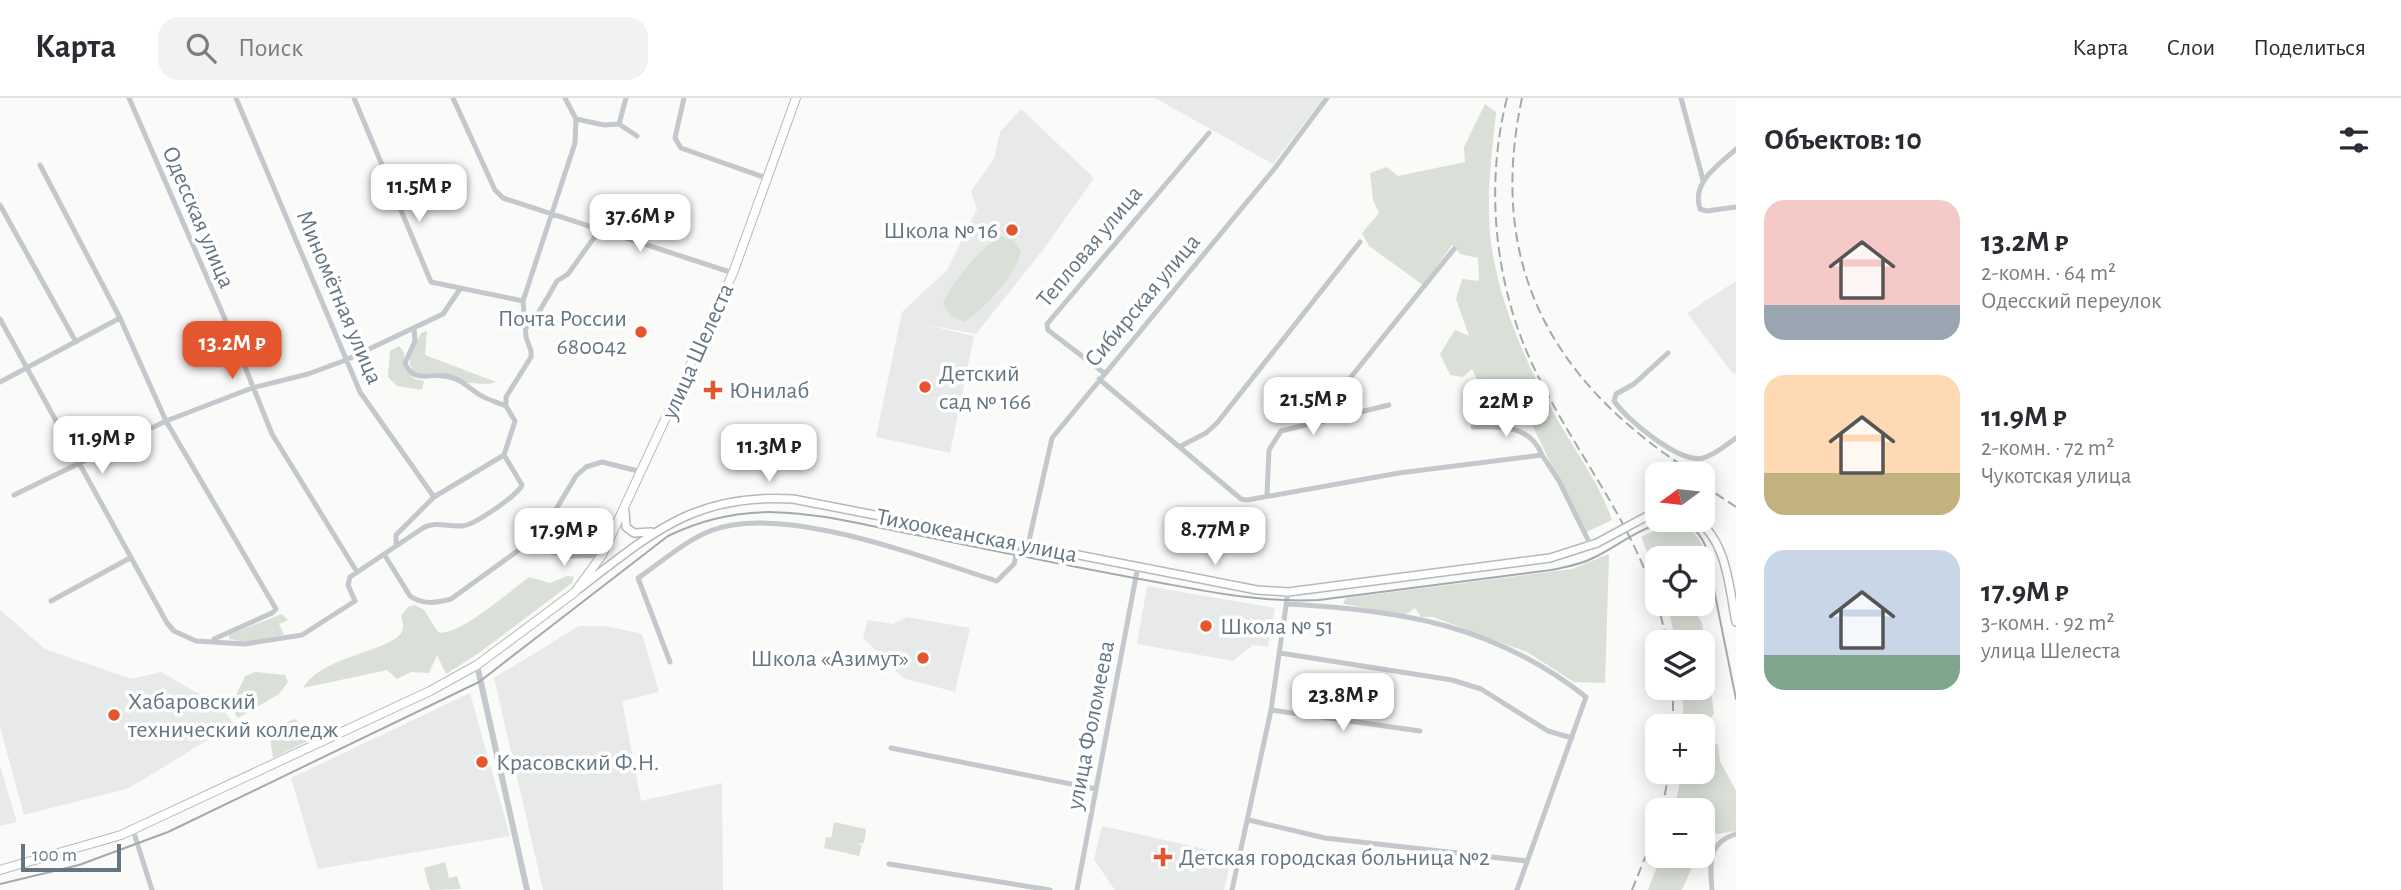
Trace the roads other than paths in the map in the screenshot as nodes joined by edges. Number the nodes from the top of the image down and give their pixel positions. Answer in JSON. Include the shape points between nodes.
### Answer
{"nodes":[{"id":1,"x":129,"y":98,"type":"edge"},
{"id":2,"x":236,"y":98,"type":"edge"},
{"id":3,"x":354,"y":98,"type":"edge"},
{"id":4,"x":453,"y":98,"type":"edge"},
{"id":5,"x":565,"y":98,"type":"edge"},
{"id":6,"x":626,"y":98,"type":"edge"},
{"id":7,"x":684,"y":98,"type":"edge"},
{"id":8,"x":796,"y":98,"type":"edge"},
{"id":9,"x":1327,"y":98,"type":"edge"},
{"id":10,"x":1682,"y":99,"type":"edge"},
{"id":11,"x":576,"y":119,"type":"junction"},
{"id":12,"x":619,"y":124,"type":"junction"},
{"id":13,"x":1209,"y":133,"type":"dead end"},
{"id":14,"x":637,"y":136,"type":"dead end"},
{"id":15,"x":1736,"y":149,"type":"edge"},
{"id":16,"x":40,"y":165,"type":"dead end"},
{"id":17,"x":769,"y":179,"type":"junction"},
{"id":18,"x":1703,"y":180,"type":"junction"},
{"id":19,"x":0,"y":205,"type":"edge"},
{"id":20,"x":1736,"y":207,"type":"edge"},
{"id":21,"x":554,"y":214,"type":"junction"},
{"id":22,"x":601,"y":228,"type":"junction"},
{"id":23,"x":1360,"y":242,"type":"dead end"},
{"id":24,"x":1454,"y":249,"type":"dead end"},
{"id":25,"x":733,"y":273,"type":"junction"},
{"id":26,"x":460,"y":289,"type":"junction"},
{"id":27,"x":523,"y":300,"type":"junction"},
{"id":28,"x":120,"y":318,"type":"junction"},
{"id":29,"x":0,"y":319,"type":"edge"},
{"id":30,"x":414,"y":328,"type":"junction"},
{"id":31,"x":525,"y":328,"type":"junction"},
{"id":32,"x":76,"y":342,"type":"junction"},
{"id":33,"x":1668,"y":353,"type":"dead end"},
{"id":34,"x":346,"y":360,"type":"junction"},
{"id":35,"x":26,"y":368,"type":"junction"},
{"id":36,"x":1104,"y":373,"type":"junction"},
{"id":37,"x":1099,"y":379,"type":"junction"},
{"id":38,"x":0,"y":382,"type":"edge"},
{"id":39,"x":252,"y":388,"type":"junction"},
{"id":40,"x":1330,"y":403,"type":"dead end"},
{"id":41,"x":1389,"y":405,"type":"dead end"},
{"id":42,"x":506,"y":406,"type":"junction"},
{"id":43,"x":166,"y":421,"type":"junction"},
{"id":44,"x":1473,"y":427,"type":"dead end"},
{"id":45,"x":1736,"y":439,"type":"edge"},
{"id":46,"x":1180,"y":447,"type":"junction"},
{"id":47,"x":504,"y":455,"type":"junction"},
{"id":48,"x":1542,"y":455,"type":"junction"},
{"id":49,"x":80,"y":462,"type":"junction"},
{"id":50,"x":642,"y":472,"type":"junction"},
{"id":51,"x":1267,"y":494,"type":"junction"},
{"id":52,"x":14,"y":495,"type":"dead end"},
{"id":53,"x":433,"y":497,"type":"junction"},
{"id":54,"x":625,"y":509,"type":"junction"},
{"id":55,"x":1645,"y":517,"type":"edge"},
{"id":56,"x":655,"y":530,"type":"junction"},
{"id":57,"x":1712,"y":532,"type":"edge"},
{"id":58,"x":1024,"y":544,"type":"junction"},
{"id":59,"x":1594,"y":544,"type":"junction"},
{"id":60,"x":396,"y":546,"type":"junction"},
{"id":61,"x":528,"y":547,"type":"junction"},
{"id":62,"x":384,"y":554,"type":"junction"},
{"id":63,"x":602,"y":555,"type":"junction"},
{"id":64,"x":130,"y":558,"type":"junction"},
{"id":65,"x":1138,"y":566,"type":"junction"},
{"id":66,"x":357,"y":572,"type":"junction"},
{"id":67,"x":575,"y":592,"type":"junction"},
{"id":68,"x":1288,"y":593,"type":"junction"},
{"id":69,"x":51,"y":601,"type":"dead end"},
{"id":70,"x":1288,"y":604,"type":"junction"},
{"id":71,"x":1736,"y":622,"type":"edge"},
{"id":72,"x":212,"y":640,"type":"junction"},
{"id":73,"x":1280,"y":653,"type":"junction"},
{"id":74,"x":670,"y":662,"type":"dead end"},
{"id":75,"x":477,"y":665,"type":"junction"},
{"id":76,"x":1271,"y":710,"type":"junction"},
{"id":77,"x":1420,"y":731,"type":"dead end"},
{"id":78,"x":1572,"y":738,"type":"junction"},
{"id":79,"x":891,"y":748,"type":"dead end"},
{"id":80,"x":1096,"y":789,"type":"junction"},
{"id":81,"x":1248,"y":820,"type":"junction"},
{"id":82,"x":134,"y":830,"type":"junction"},
{"id":83,"x":1736,"y":834,"type":"edge"},
{"id":84,"x":1527,"y":861,"type":"junction"},
{"id":85,"x":889,"y":864,"type":"dead end"},
{"id":86,"x":0,"y":870,"type":"edge"},
{"id":87,"x":152,"y":890,"type":"edge"},
{"id":88,"x":527,"y":890,"type":"edge"},
{"id":89,"x":1050,"y":890,"type":"edge"},
{"id":90,"x":1077,"y":890,"type":"edge"},
{"id":91,"x":1232,"y":890,"type":"edge"},
{"id":92,"x":1517,"y":890,"type":"edge"},
{"id":93,"x":1712,"y":890,"type":"edge"}],
"edges":[{"from":1,"to":39,"type":"street","name":"Одесская улица"},
{"from":2,"to":34,"type":"street","name":"Миномётная улица"},
{"from":3,"to":26,"type":"street","via":[[428,278],[434,285]]},
{"from":4,"to":21,"type":"street","via":[[499,195]]},
{"from":5,"to":11,"type":"street"},
{"from":6,"to":12,"type":"street"},
{"from":7,"to":17,"type":"street","via":[[675,138],[681,148]]},
{"from":8,"to":17,"type":"main road","name":"улица Шелеста"},
{"from":9,"to":36,"type":"street","name":"Сибирская улица","via":[[1275,169]]},
{"from":10,"to":18,"type":"street"},
{"from":11,"to":12,"type":"street"},
{"from":11,"to":21,"type":"street","via":[[575,144]]},
{"from":12,"to":14,"type":"street"},
{"from":13,"to":36,"type":"street","name":"Тепловая улица","via":[[1047,324],[1048,330]]},
{"from":15,"to":18,"type":"street"},
{"from":16,"to":28,"type":"street"},
{"from":17,"to":25,"type":"main road","name":"улица Шелеста"},
{"from":18,"to":20,"type":"street","via":[[1697,201],[1700,209]]},
{"from":19,"to":32,"type":"street"},
{"from":21,"to":22,"type":"street"},
{"from":21,"to":27,"type":"street"},
{"from":22,"to":25,"type":"street"},
{"from":22,"to":31,"type":"street"},
{"from":23,"to":46,"type":"street","via":[[1217,423]]},
{"from":24,"to":40,"type":"street"},
{"from":25,"to":50,"type":"main road","name":"улица Шелеста"},
{"from":26,"to":27,"type":"street"},
{"from":26,"to":30,"type":"street","via":[[443,314]]},
{"from":27,"to":31,"type":"street"},
{"from":28,"to":32,"type":"street"},
{"from":28,"to":43,"type":"street"},
{"from":29,"to":35,"type":"street"},
{"from":30,"to":34,"type":"street"},
{"from":30,"to":42,"type":"street","via":[[415,341],[405,363],[410,373],[460,380]]},
{"from":31,"to":42,"type":"street","via":[[531,357],[508,393]]},
{"from":32,"to":35,"type":"street"},
{"from":33,"to":45,"type":"street","via":[[1616,394],[1614,401],[1623,414],[1650,436],[1692,457],[1707,457]]},
{"from":34,"to":39,"type":"street"},
{"from":34,"to":53,"type":"street","name":"Миномётная улица","via":[[360,392]]},
{"from":35,"to":38,"type":"street"},
{"from":35,"to":49,"type":"street"},
{"from":36,"to":37,"type":"street","name":"Сибирская улица"},
{"from":37,"to":46,"type":"street"},
{"from":37,"to":58,"type":"street","name":"Сибирская улица","via":[[1052,438]]},
{"from":39,"to":43,"type":"street"},
{"from":39,"to":66,"type":"street","name":"Одесская улица","via":[[272,434]]},
{"from":41,"to":51,"type":"street","via":[[1280,431],[1269,450]]},
{"from":42,"to":47,"type":"street","via":[[515,421]]},
{"from":43,"to":49,"type":"street"},
{"from":43,"to":72,"type":"street","via":[[275,609]]},
{"from":44,"to":48,"type":"street","via":[[1519,430]]},
{"from":46,"to":51,"type":"street","via":[[1241,499]]},
{"from":47,"to":53,"type":"street"},
{"from":47,"to":60,"type":"street","via":[[522,485],[515,494],[471,524],[428,526]]},
{"from":48,"to":51,"type":"street"},
{"from":48,"to":59,"type":"street"},
{"from":49,"to":52,"type":"street"},
{"from":49,"to":64,"type":"street"},
{"from":50,"to":54,"type":"main road","name":"улица Шелеста"},
{"from":50,"to":61,"type":"street","via":[[602,462],[586,467],[547,527]]},
{"from":53,"to":60,"type":"street","via":[[396,535]]},
{"from":54,"to":56,"type":"main road","via":[[626,527],[635,533]]},
{"from":54,"to":63,"type":"main road","name":"улица Шелеста"},
{"from":55,"to":59,"type":"main road","name":"Тихоокеанская улица","bridge":true},
{"from":56,"to":58,"type":"main road","name":"Тихоокеанская улица","via":[[714,506],[775,498]]},
{"from":56,"to":67,"type":"main road","name":"Тихоокеанская улица"},
{"from":57,"to":71,"type":"main road"},
{"from":58,"to":65,"type":"main road","name":"Тихоокеанская улица"},
{"from":58,"to":74,"type":"street","name":"Сибирская улица","via":[[1014,564],[997,581],[874,543],[783,524],[746,521],[709,531],[638,578]]},
{"from":59,"to":68,"type":"main road","name":"Тихоокеанская улица","via":[[1550,558]]},
{"from":60,"to":62,"type":"street"},
{"from":61,"to":62,"type":"street","via":[[438,603],[410,596]]},
{"from":61,"to":63,"type":"street","via":[[571,556]]},
{"from":62,"to":66,"type":"street"},
{"from":63,"to":67,"type":"main road","name":"улица Шелеста"},
{"from":64,"to":69,"type":"street"},
{"from":64,"to":72,"type":"street","via":[[174,631],[196,641]]},
{"from":65,"to":68,"type":"main road","name":"Тихоокеанская улица"},
{"from":65,"to":80,"type":"street","name":"улица Фоломеева"},
{"from":66,"to":72,"type":"street","via":[[347,582],[355,601],[302,635],[245,644]]},
{"from":67,"to":75,"type":"main road","name":"Тихоокеанская улица"},
{"from":68,"to":70,"type":"street"},
{"from":70,"to":73,"type":"street"},
{"from":70,"to":78,"type":"street","via":[[1358,610],[1460,629],[1524,654],[1586,697]]},
{"from":73,"to":76,"type":"street"},
{"from":73,"to":78,"type":"street","via":[[1452,680],[1481,689],[1548,731]]},
{"from":75,"to":82,"type":"main road","name":"Тихоокеанская улица"},
{"from":75,"to":88,"type":"street"},
{"from":76,"to":77,"type":"street"},
{"from":76,"to":81,"type":"street"},
{"from":78,"to":84,"type":"street"},
{"from":79,"to":80,"type":"street"},
{"from":80,"to":90,"type":"street","name":"улица Фоломеева"},
{"from":81,"to":84,"type":"street","via":[[1325,838]]},
{"from":81,"to":91,"type":"street"},
{"from":82,"to":86,"type":"main road","name":"Тихоокеанская улица"},
{"from":82,"to":87,"type":"street"},
{"from":83,"to":93,"type":"street","via":[[1721,839],[1713,849]]},
{"from":84,"to":92,"type":"street"},
{"from":85,"to":89,"type":"street"}]}
